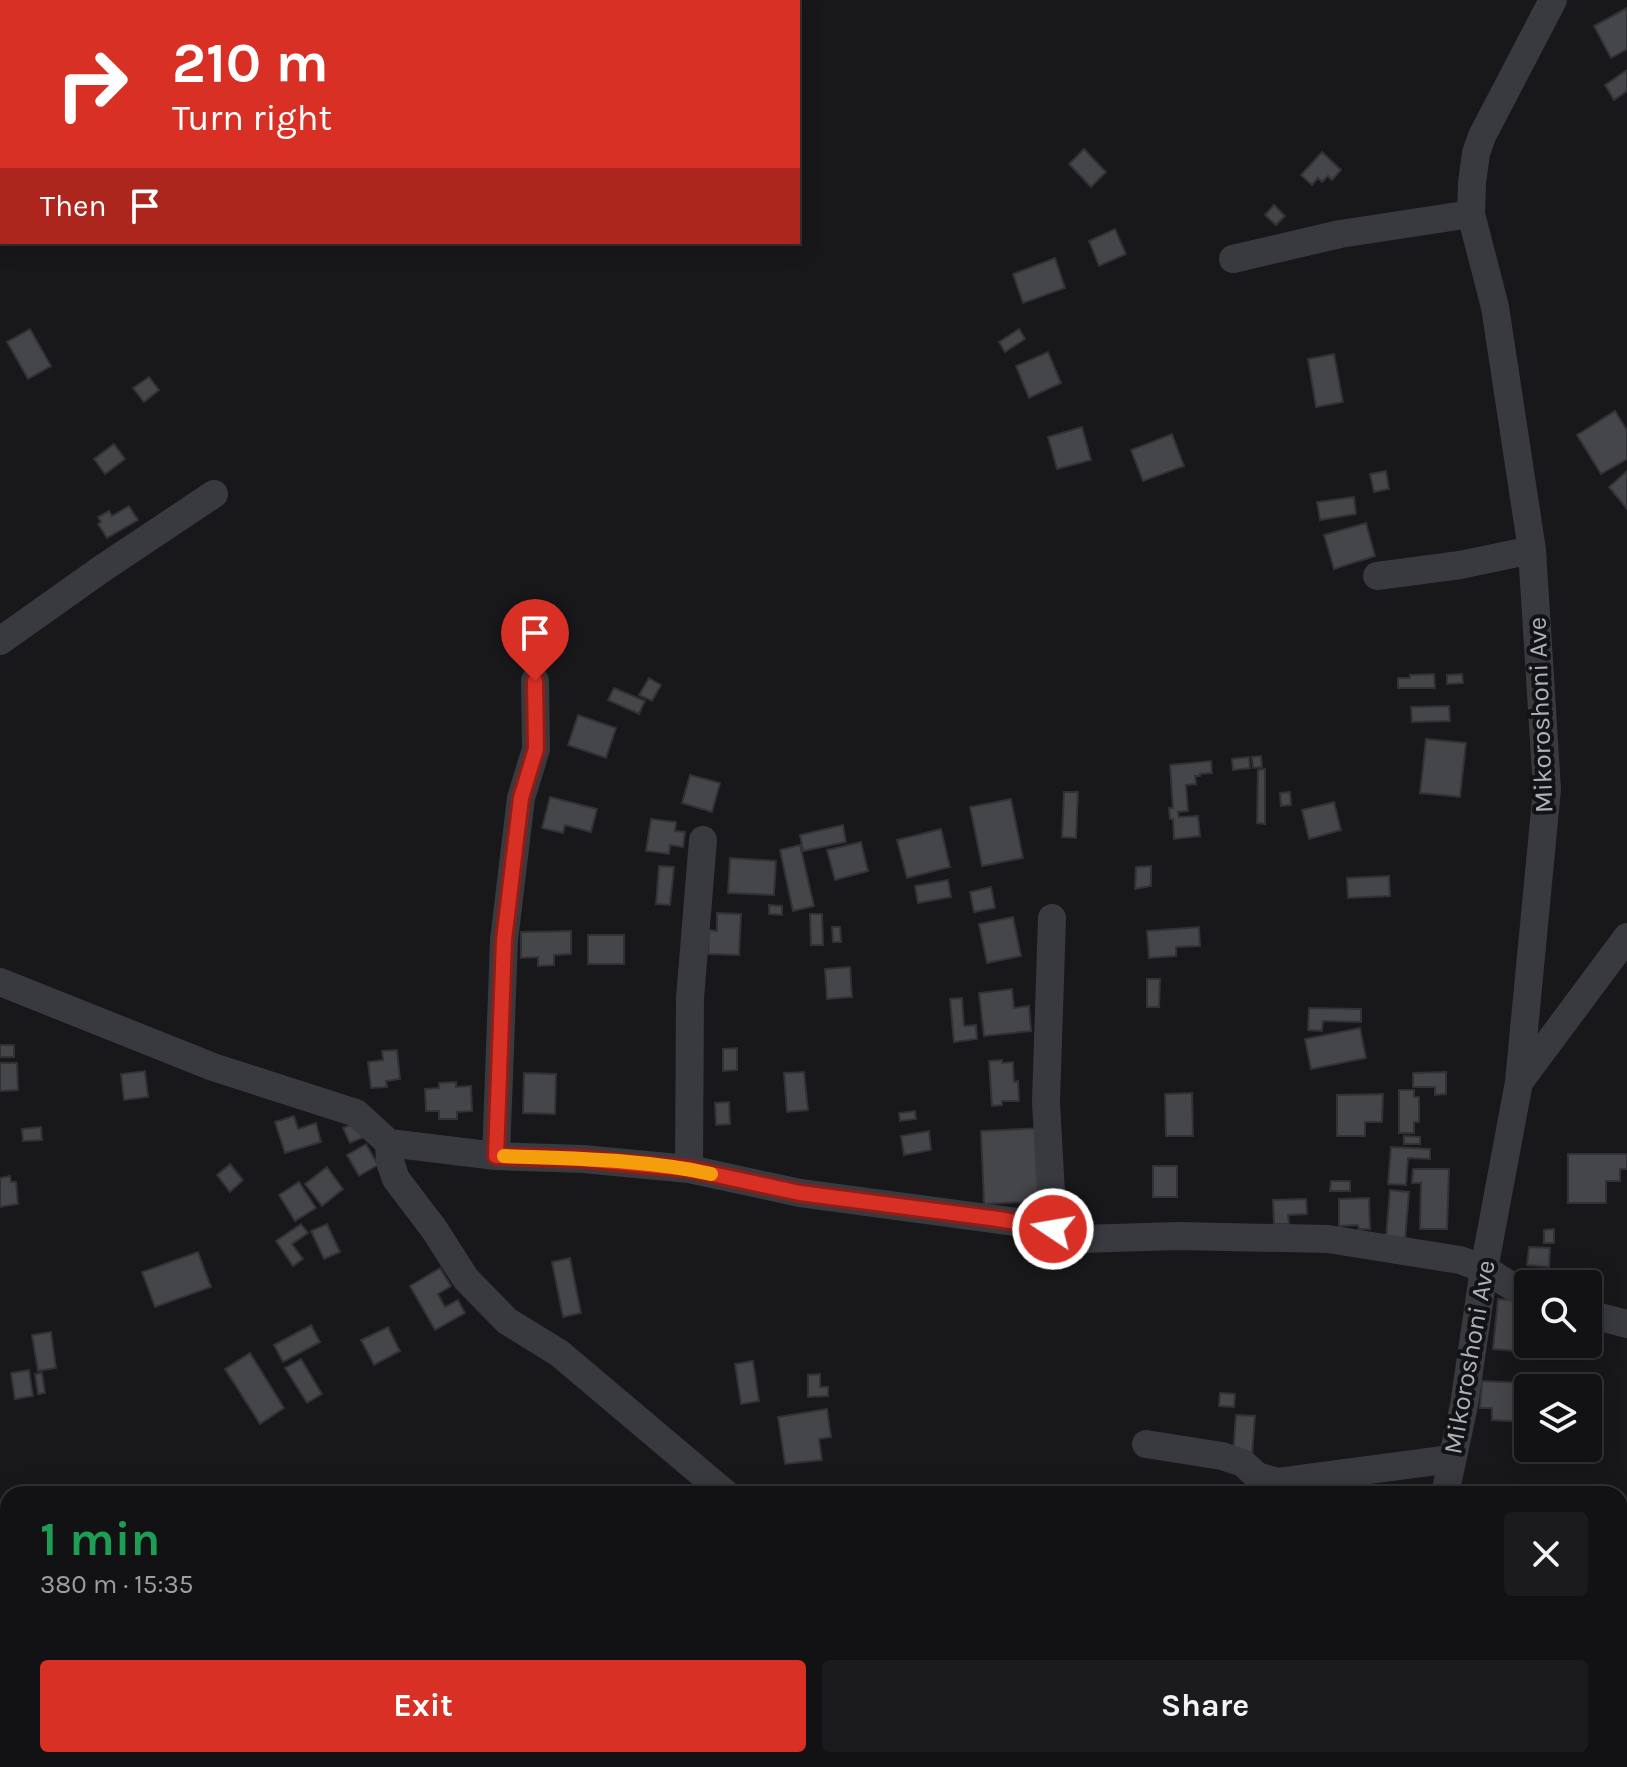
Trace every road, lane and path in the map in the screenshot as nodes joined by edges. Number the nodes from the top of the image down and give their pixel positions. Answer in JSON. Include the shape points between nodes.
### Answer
{"nodes":[{"id":1,"x":1553,"y":0,"type":"edge"},
{"id":2,"x":1471,"y":214,"type":"junction"},
{"id":3,"x":1233,"y":259,"type":"dead end"},
{"id":4,"x":214,"y":494,"type":"dead end"},
{"id":5,"x":1532,"y":550,"type":"junction"},
{"id":6,"x":1377,"y":576,"type":"dead end"},
{"id":7,"x":0,"y":641,"type":"edge"},
{"id":8,"x":535,"y":681,"type":"dead end"},
{"id":9,"x":703,"y":840,"type":"dead end"},
{"id":10,"x":1052,"y":918,"type":"dead end"},
{"id":11,"x":1627,"y":937,"type":"edge"},
{"id":12,"x":0,"y":982,"type":"edge"},
{"id":13,"x":1519,"y":1082,"type":"junction"},
{"id":14,"x":389,"y":1143,"type":"junction"},
{"id":15,"x":496,"y":1156,"type":"junction"},
{"id":16,"x":689,"y":1169,"type":"junction"},
{"id":17,"x":1053,"y":1229,"type":"junction"},
{"id":18,"x":1484,"y":1269,"type":"junction"},
{"id":19,"x":1514,"y":1287,"type":"edge"},
{"id":20,"x":1602,"y":1318,"type":"edge"},
{"id":21,"x":1627,"y":1324,"type":"edge"},
{"id":22,"x":1146,"y":1444,"type":"dead end"},
{"id":23,"x":1451,"y":1459,"type":"junction"},
{"id":24,"x":717,"y":1486,"type":"edge"},
{"id":25,"x":1446,"y":1486,"type":"edge"}],
"edges":[{"from":1,"to":2,"type":"street","name":"Mikoroshoni Ave","via":[[1482,136]]},
{"from":2,"to":3,"type":"street","via":[[1340,234]]},
{"from":2,"to":5,"type":"street","name":"Mikoroshoni Ave","via":[[1495,307]]},
{"from":4,"to":7,"type":"street"},
{"from":5,"to":6,"type":"street"},
{"from":5,"to":13,"type":"street","name":"Mikoroshoni Ave","via":[[1547,789]]},
{"from":8,"to":15,"type":"street","via":[[536,749],[521,798],[504,940]]},
{"from":9,"to":16,"type":"street","via":[[690,998]]},
{"from":10,"to":17,"type":"street","via":[[1046,1102]]},
{"from":11,"to":13,"type":"street"},
{"from":12,"to":14,"type":"street","via":[[213,1067],[356,1113]]},
{"from":13,"to":18,"type":"street","name":"Mikoroshoni Ave"},
{"from":14,"to":15,"type":"street"},
{"from":14,"to":24,"type":"street","via":[[396,1179],[466,1279],[507,1321],[559,1353]]},
{"from":15,"to":16,"type":"street"},
{"from":16,"to":17,"type":"street","via":[[800,1193]]},
{"from":17,"to":18,"type":"street","via":[[1081,1239],[1328,1239],[1426,1252]]},
{"from":18,"to":19,"type":"street"},
{"from":18,"to":23,"type":"street","name":"Mikoroshoni Ave"},
{"from":20,"to":21,"type":"street"},
{"from":22,"to":23,"type":"street","via":[[1222,1456],[1278,1482]]},
{"from":23,"to":25,"type":"street","name":"Mikoroshoni Ave"}]}
